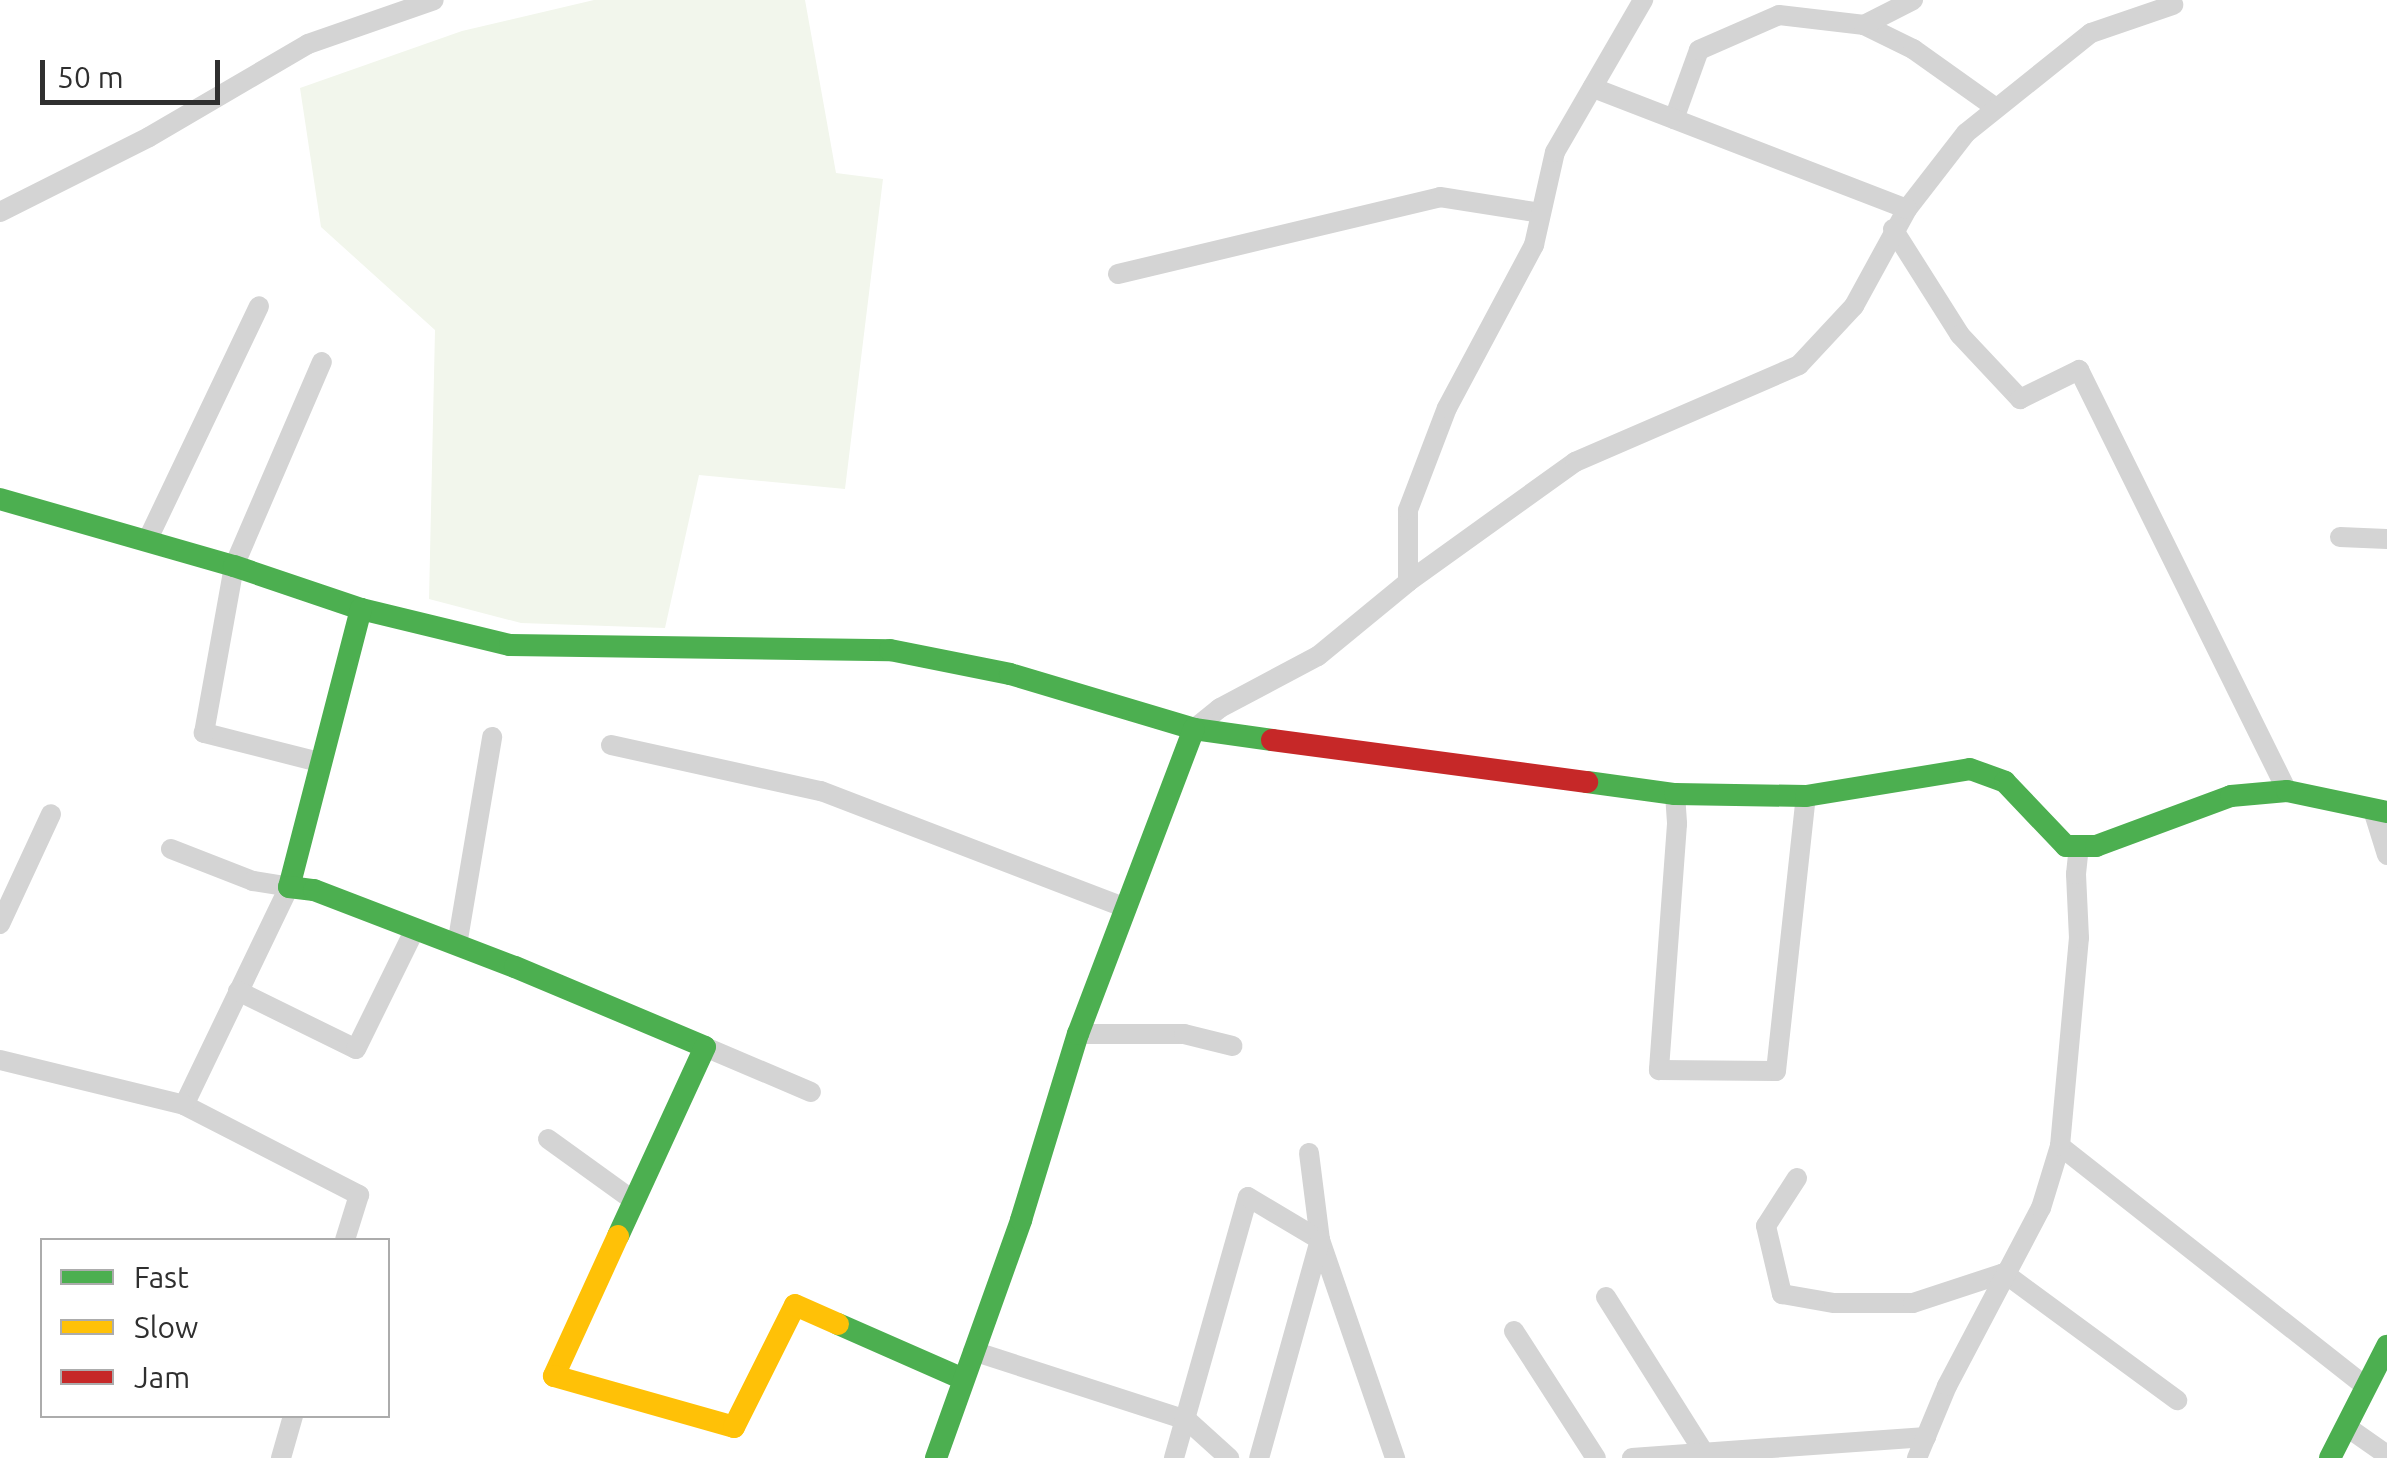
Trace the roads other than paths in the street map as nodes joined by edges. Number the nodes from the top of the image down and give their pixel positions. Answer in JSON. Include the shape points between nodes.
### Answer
{"nodes":[{"id":1,"x":434,"y":0,"type":"edge"},
{"id":2,"x":1643,"y":0,"type":"edge"},
{"id":3,"x":1913,"y":0,"type":"edge"},
{"id":4,"x":2173,"y":6,"type":"dead end"},
{"id":5,"x":1864,"y":25,"type":"junction"},
{"id":6,"x":1593,"y":88,"type":"junction"},
{"id":7,"x":1996,"y":108,"type":"junction"},
{"id":8,"x":1674,"y":119,"type":"junction"},
{"id":9,"x":1907,"y":209,"type":"junction"},
{"id":10,"x":0,"y":212,"type":"edge"},
{"id":11,"x":1541,"y":213,"type":"junction"},
{"id":12,"x":1893,"y":229,"type":"junction"},
{"id":13,"x":1118,"y":274,"type":"dead end"},
{"id":14,"x":260,"y":306,"type":"dead end"},
{"id":15,"x":322,"y":362,"type":"dead end"},
{"id":16,"x":0,"y":499,"type":"edge"},
{"id":17,"x":2340,"y":537,"type":"dead end"},
{"id":18,"x":2387,"y":539,"type":"edge"},
{"id":19,"x":148,"y":541,"type":"junction"},
{"id":20,"x":234,"y":566,"type":"junction"},
{"id":21,"x":1408,"y":582,"type":"junction"},
{"id":22,"x":361,"y":609,"type":"junction"},
{"id":23,"x":1194,"y":729,"type":"junction"},
{"id":24,"x":492,"y":737,"type":"dead end"},
{"id":25,"x":611,"y":744,"type":"dead end"},
{"id":26,"x":319,"y":762,"type":"junction"},
{"id":27,"x":2288,"y":791,"type":"junction"},
{"id":28,"x":1675,"y":794,"type":"junction"},
{"id":29,"x":1806,"y":796,"type":"junction"},
{"id":30,"x":2380,"y":811,"type":"edge"},
{"id":31,"x":51,"y":814,"type":"dead end"},
{"id":32,"x":2079,"y":846,"type":"junction"},
{"id":33,"x":171,"y":850,"type":"dead end"},
{"id":34,"x":2387,"y":855,"type":"edge"},
{"id":35,"x":290,"y":887,"type":"junction"},
{"id":36,"x":1126,"y":908,"type":"junction"},
{"id":37,"x":0,"y":924,"type":"edge"},
{"id":38,"x":415,"y":929,"type":"junction"},
{"id":39,"x":456,"y":945,"type":"junction"},
{"id":40,"x":238,"y":992,"type":"junction"},
{"id":41,"x":1078,"y":1034,"type":"junction"},
{"id":42,"x":1233,"y":1046,"type":"dead end"},
{"id":43,"x":705,"y":1047,"type":"junction"},
{"id":44,"x":0,"y":1060,"type":"edge"},
{"id":45,"x":811,"y":1092,"type":"dead end"},
{"id":46,"x":184,"y":1104,"type":"junction"},
{"id":47,"x":548,"y":1139,"type":"dead end"},
{"id":48,"x":2060,"y":1146,"type":"junction"},
{"id":49,"x":1310,"y":1153,"type":"dead end"},
{"id":50,"x":1797,"y":1178,"type":"dead end"},
{"id":51,"x":634,"y":1201,"type":"junction"},
{"id":52,"x":347,"y":1238,"type":"edge"},
{"id":53,"x":1320,"y":1240,"type":"junction"},
{"id":54,"x":2004,"y":1272,"type":"junction"},
{"id":55,"x":1606,"y":1297,"type":"dead end"},
{"id":56,"x":1514,"y":1331,"type":"dead end"},
{"id":57,"x":2387,"y":1346,"type":"edge"},
{"id":58,"x":973,"y":1351,"type":"junction"},
{"id":59,"x":964,"y":1379,"type":"junction"},
{"id":60,"x":2366,"y":1388,"type":"junction"},
{"id":61,"x":2177,"y":1400,"type":"dead end"},
{"id":62,"x":293,"y":1418,"type":"edge"},
{"id":63,"x":1186,"y":1420,"type":"junction"},
{"id":64,"x":2347,"y":1427,"type":"junction"},
{"id":65,"x":1926,"y":1438,"type":"junction"},
{"id":66,"x":1703,"y":1451,"type":"junction"},
{"id":67,"x":2387,"y":1454,"type":"edge"},
{"id":68,"x":1659,"y":1456,"type":"edge"},
{"id":69,"x":281,"y":1458,"type":"edge"},
{"id":70,"x":936,"y":1458,"type":"edge"},
{"id":71,"x":1174,"y":1458,"type":"edge"},
{"id":72,"x":1229,"y":1458,"type":"edge"},
{"id":73,"x":1258,"y":1458,"type":"edge"},
{"id":74,"x":1395,"y":1458,"type":"edge"},
{"id":75,"x":1596,"y":1458,"type":"edge"},
{"id":76,"x":1632,"y":1458,"type":"edge"},
{"id":77,"x":1917,"y":1458,"type":"edge"},
{"id":78,"x":2330,"y":1458,"type":"edge"}],
"edges":[{"from":1,"to":10,"type":"street","via":[[308,44],[149,137]]},
{"from":2,"to":6,"type":"street"},
{"from":3,"to":5,"type":"street"},
{"from":4,"to":7,"type":"street","via":[[2091,33]]},
{"from":5,"to":7,"type":"street"},
{"from":5,"to":8,"type":"street","via":[[1778,16],[1700,50]]},
{"from":6,"to":8,"type":"street"},
{"from":6,"to":11,"type":"street","via":[[1555,152]]},
{"from":7,"to":9,"type":"street","via":[[1966,133]]},
{"from":8,"to":9,"type":"street"},
{"from":9,"to":12,"type":"street"},
{"from":11,"to":13,"type":"street","via":[[1440,197]]},
{"from":11,"to":21,"type":"street","via":[[1534,245],[1447,408],[1408,510]]},
{"from":12,"to":21,"type":"street","via":[[1854,306],[1799,366],[1575,462]]},
{"from":12,"to":27,"type":"street","via":[[1960,335],[2020,399],[2080,370]]},
{"from":14,"to":19,"type":"street"},
{"from":15,"to":20,"type":"street"},
{"from":16,"to":19,"type":"street"},
{"from":17,"to":18,"type":"street"},
{"from":19,"to":20,"type":"street"},
{"from":20,"to":22,"type":"street"},
{"from":20,"to":26,"type":"street","via":[[204,733]]},
{"from":21,"to":23,"type":"street","via":[[1318,656]]},
{"from":22,"to":23,"type":"street","via":[[510,645],[890,650],[1010,674]]},
{"from":22,"to":26,"type":"street"},
{"from":23,"to":28,"type":"street"},
{"from":23,"to":36,"type":"street"},
{"from":24,"to":39,"type":"street"},
{"from":25,"to":36,"type":"street","via":[[821,791]]},
{"from":26,"to":35,"type":"street"},
{"from":27,"to":30,"type":"street"},
{"from":27,"to":32,"type":"street","via":[[2232,796],[2096,846]]},
{"from":28,"to":29,"type":"street"},
{"from":28,"to":29,"type":"street","via":[[1658,1070],[1776,1070]]},
{"from":29,"to":32,"type":"street","via":[[1970,768],[2005,782],[2066,846]]},
{"from":30,"to":34,"type":"street"},
{"from":31,"to":37,"type":"street"},
{"from":32,"to":48,"type":"street","via":[[2079,938]]},
{"from":33,"to":35,"type":"street","via":[[253,881]]},
{"from":35,"to":38,"type":"street"},
{"from":35,"to":40,"type":"street"},
{"from":36,"to":41,"type":"street"},
{"from":38,"to":39,"type":"street"},
{"from":38,"to":40,"type":"street","via":[[356,1048]]},
{"from":39,"to":43,"type":"street"},
{"from":40,"to":46,"type":"street"},
{"from":41,"to":42,"type":"street","via":[[1184,1034]]},
{"from":41,"to":58,"type":"street"},
{"from":43,"to":45,"type":"street"},
{"from":43,"to":51,"type":"street"},
{"from":44,"to":46,"type":"street"},
{"from":46,"to":52,"type":"street","via":[[359,1195]]},
{"from":47,"to":51,"type":"street"},
{"from":48,"to":54,"type":"street","via":[[2041,1208]]},
{"from":48,"to":60,"type":"street"},
{"from":49,"to":53,"type":"street"},
{"from":50,"to":54,"type":"street","via":[[1766,1226],[1782,1294],[1834,1304],[1913,1303]]},
{"from":51,"to":59,"type":"street","via":[[554,1376],[734,1427],[795,1305]]},
{"from":53,"to":63,"type":"street","via":[[1248,1197]]},
{"from":53,"to":73,"type":"street"},
{"from":53,"to":74,"type":"street"},
{"from":54,"to":61,"type":"street"},
{"from":54,"to":65,"type":"street"},
{"from":55,"to":66,"type":"street"},
{"from":56,"to":75,"type":"street"},
{"from":57,"to":60,"type":"street"},
{"from":58,"to":59,"type":"street"},
{"from":58,"to":63,"type":"street"},
{"from":59,"to":70,"type":"street"},
{"from":60,"to":64,"type":"street"},
{"from":62,"to":69,"type":"street"},
{"from":63,"to":71,"type":"street"},
{"from":63,"to":72,"type":"street"},
{"from":64,"to":67,"type":"street"},
{"from":64,"to":78,"type":"street"},
{"from":65,"to":66,"type":"street"},
{"from":65,"to":77,"type":"street"},
{"from":66,"to":68,"type":"street"},
{"from":68,"to":76,"type":"street"}]}
